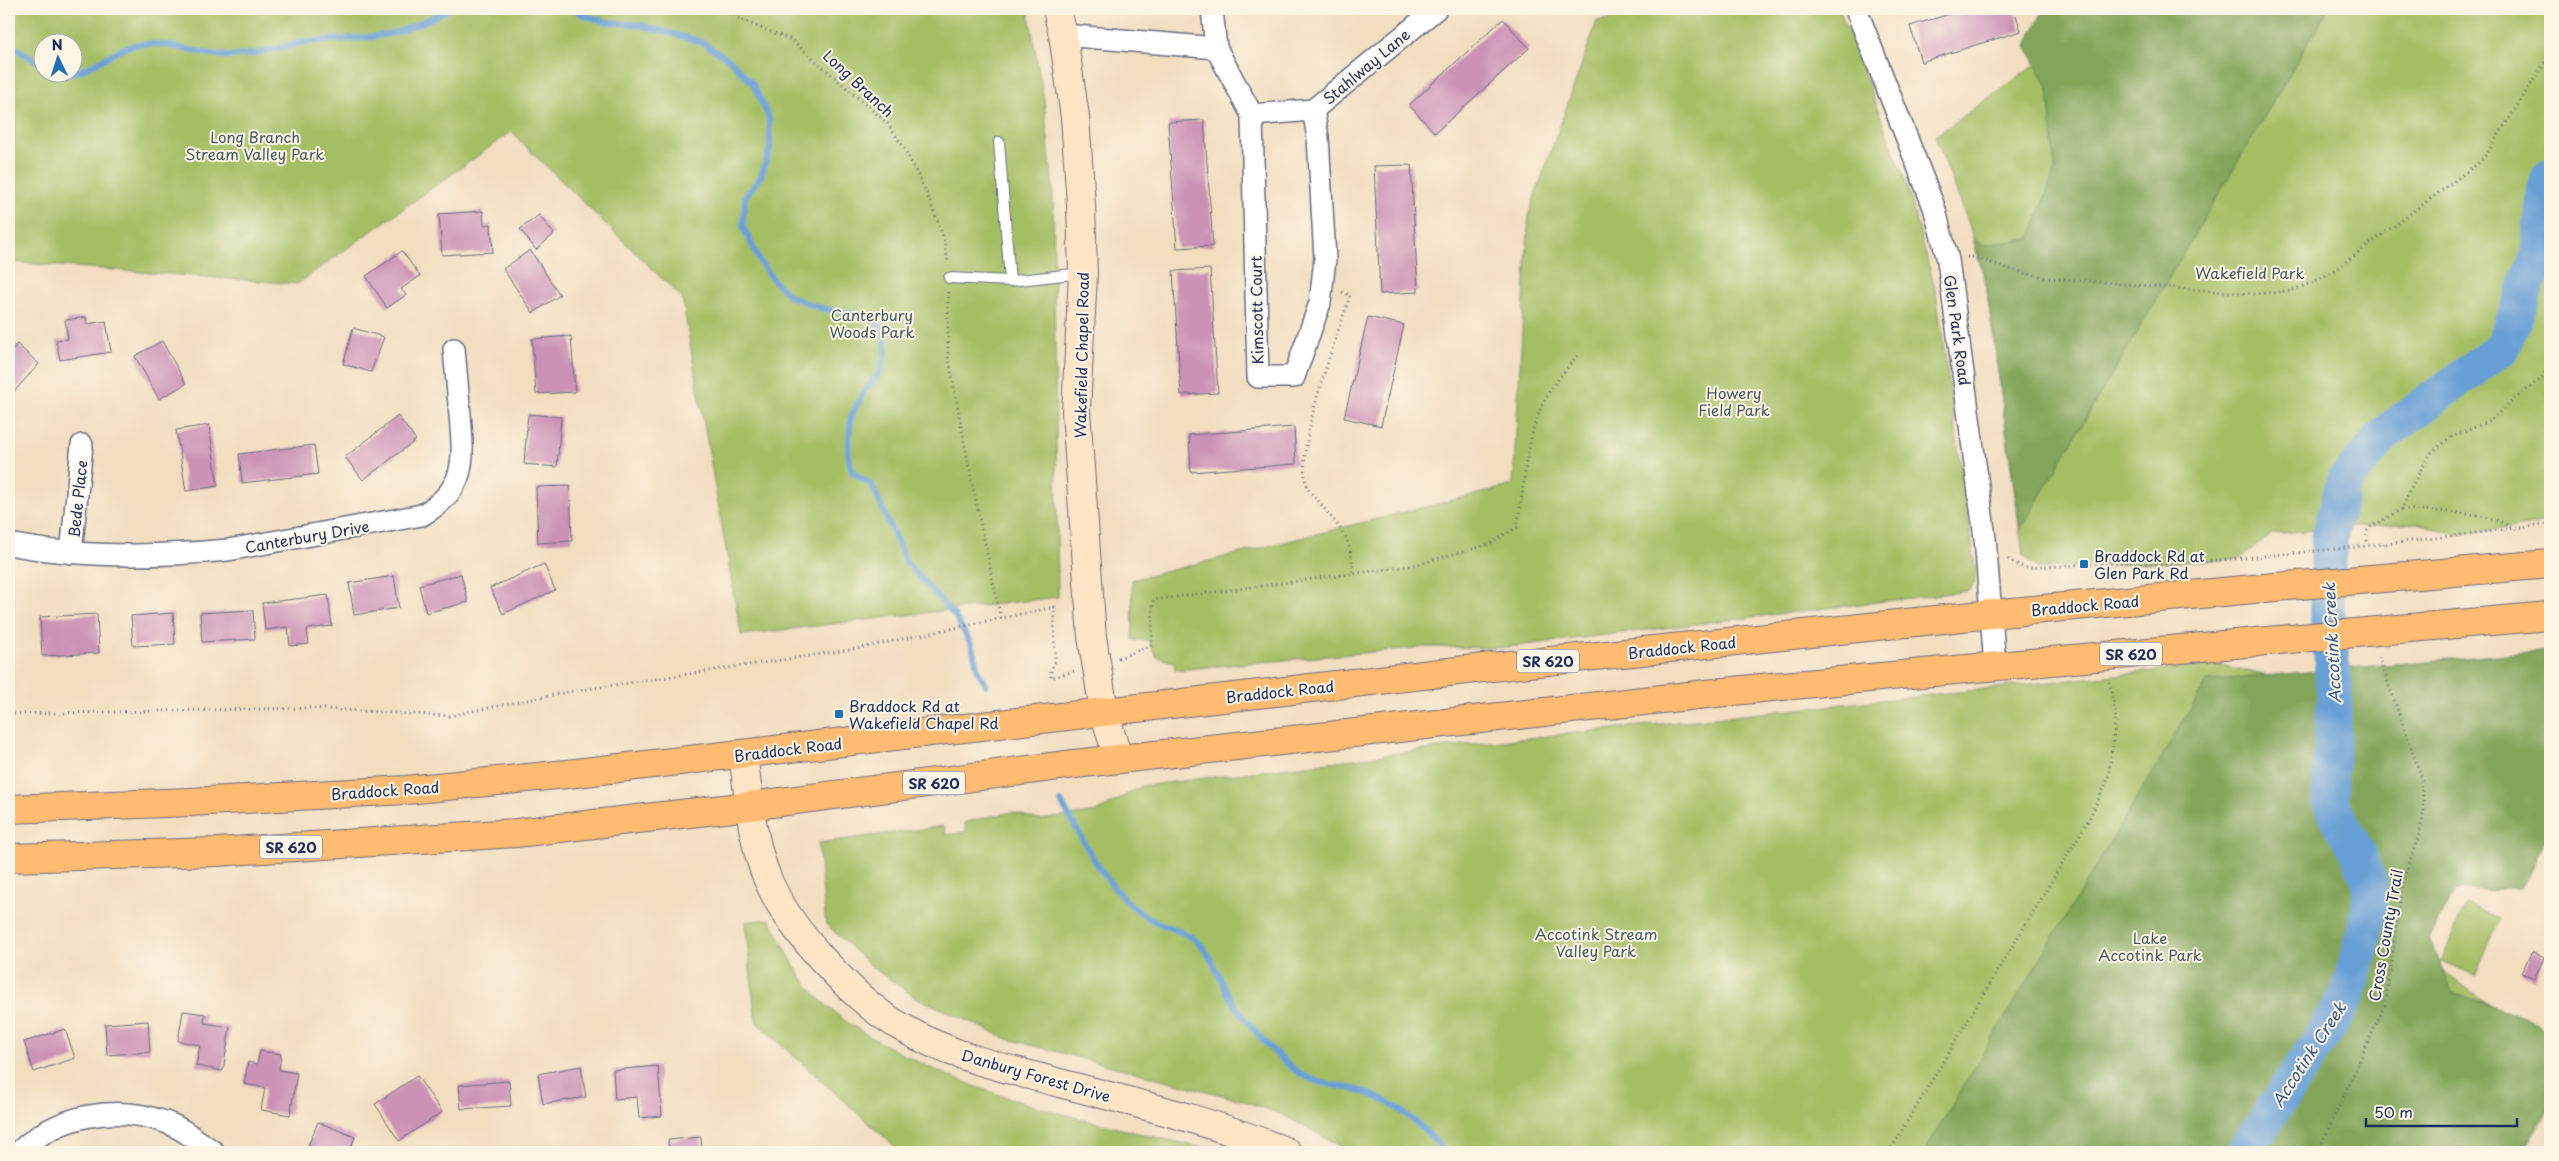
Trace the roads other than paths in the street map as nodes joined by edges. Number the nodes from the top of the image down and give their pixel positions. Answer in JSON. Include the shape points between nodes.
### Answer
{"nodes":[{"id":1,"x":1057,"y":9,"type":"edge"},
{"id":2,"x":1212,"y":9,"type":"edge"},
{"id":3,"x":1436,"y":9,"type":"edge"},
{"id":4,"x":1856,"y":9,"type":"edge"},
{"id":5,"x":1063,"y":35,"type":"junction"},
{"id":6,"x":1216,"y":48,"type":"junction"},
{"id":7,"x":1313,"y":110,"type":"junction"},
{"id":8,"x":1252,"y":116,"type":"junction"},
{"id":9,"x":999,"y":142,"type":"dead end"},
{"id":10,"x":1083,"y":273,"type":"junction"},
{"id":11,"x":949,"y":278,"type":"road end"},
{"id":12,"x":1010,"y":281,"type":"junction"},
{"id":13,"x":454,"y":349,"type":"dead end"},
{"id":14,"x":82,"y":445,"type":"dead end"},
{"id":15,"x":9,"y":544,"type":"edge"},
{"id":16,"x":71,"y":552,"type":"junction"},
{"id":17,"x":2550,"y":564,"type":"edge"},
{"id":18,"x":1992,"y":614,"type":"junction"},
{"id":19,"x":2550,"y":616,"type":"edge"},
{"id":20,"x":1995,"y":666,"type":"junction"},
{"id":21,"x":1104,"y":711,"type":"junction"},
{"id":22,"x":743,"y":754,"type":"junction"},
{"id":23,"x":1118,"y":759,"type":"junction"},
{"id":24,"x":750,"y":806,"type":"junction"},
{"id":25,"x":9,"y":809,"type":"edge"},
{"id":26,"x":9,"y":858,"type":"edge"},
{"id":27,"x":19,"y":1152,"type":"edge"},
{"id":28,"x":214,"y":1152,"type":"edge"},
{"id":29,"x":1287,"y":1152,"type":"edge"}],
"edges":[{"from":1,"to":5,"type":"main road","name":"Wakefield Chapel Road"},
{"from":2,"to":6,"type":"street"},
{"from":3,"to":7,"type":"street","name":"Stahlway Lane"},
{"from":4,"to":18,"type":"street","name":"Glen Park Road","via":[[1934,207],[1960,262]]},
{"from":5,"to":6,"type":"street"},
{"from":5,"to":10,"type":"main road","name":"Wakefield Chapel Road","via":[[1076,136]]},
{"from":6,"to":8,"type":"street"},
{"from":7,"to":8,"type":"street","name":"Stahlway Lane"},
{"from":7,"to":8,"type":"street","name":"Kimscott Court","via":[[1318,137],[1325,259],[1320,303],[1294,377],[1258,377]]},
{"from":9,"to":12,"type":"lane"},
{"from":10,"to":12,"type":"lane"},
{"from":10,"to":21,"type":"main road","name":"Wakefield Chapel Road","via":[[1076,411],[1092,637]]},
{"from":11,"to":12,"type":"lane"},
{"from":13,"to":16,"type":"street","name":"Canterbury Drive","via":[[464,456],[460,475],[451,492],[438,506],[422,515],[228,550],[111,556]]},
{"from":14,"to":16,"type":"street","name":"Bede Place"},
{"from":15,"to":16,"type":"street","name":"Canterbury Drive"},
{"from":17,"to":18,"type":"main road","name":"Braddock Road","number":"SR 620","bridge":true},
{"from":18,"to":20,"type":"street","name":"Glen Park Road"},
{"from":18,"to":21,"type":"main road","name":"Braddock Road","number":"SR 620"},
{"from":19,"to":20,"type":"main road","number":"SR 620","bridge":true},
{"from":20,"to":23,"type":"main road","number":"SR 620","via":[[1751,689]]},
{"from":21,"to":22,"type":"main road","name":"Braddock Road","number":"SR 620"},
{"from":21,"to":23,"type":"main road","name":"Wakefield Chapel Road"},
{"from":22,"to":24,"type":"main road","name":"Danbury Forest Drive"},
{"from":22,"to":25,"type":"main road","name":"Braddock Road","number":"SR 620","via":[[406,790]]},
{"from":23,"to":24,"type":"main road","number":"SR 620"},
{"from":24,"to":26,"type":"main road","number":"SR 620","via":[[516,833],[216,852]]},
{"from":24,"to":29,"type":"main road","name":"Danbury Forest Drive","via":[[757,848],[783,910],[810,946],[845,983],[903,1028],[939,1046],[988,1064],[1200,1121]]},
{"from":27,"to":28,"type":"street","via":[[42,1134],[64,1123],[90,1115],[118,1113],[144,1115],[167,1122]]}]}
